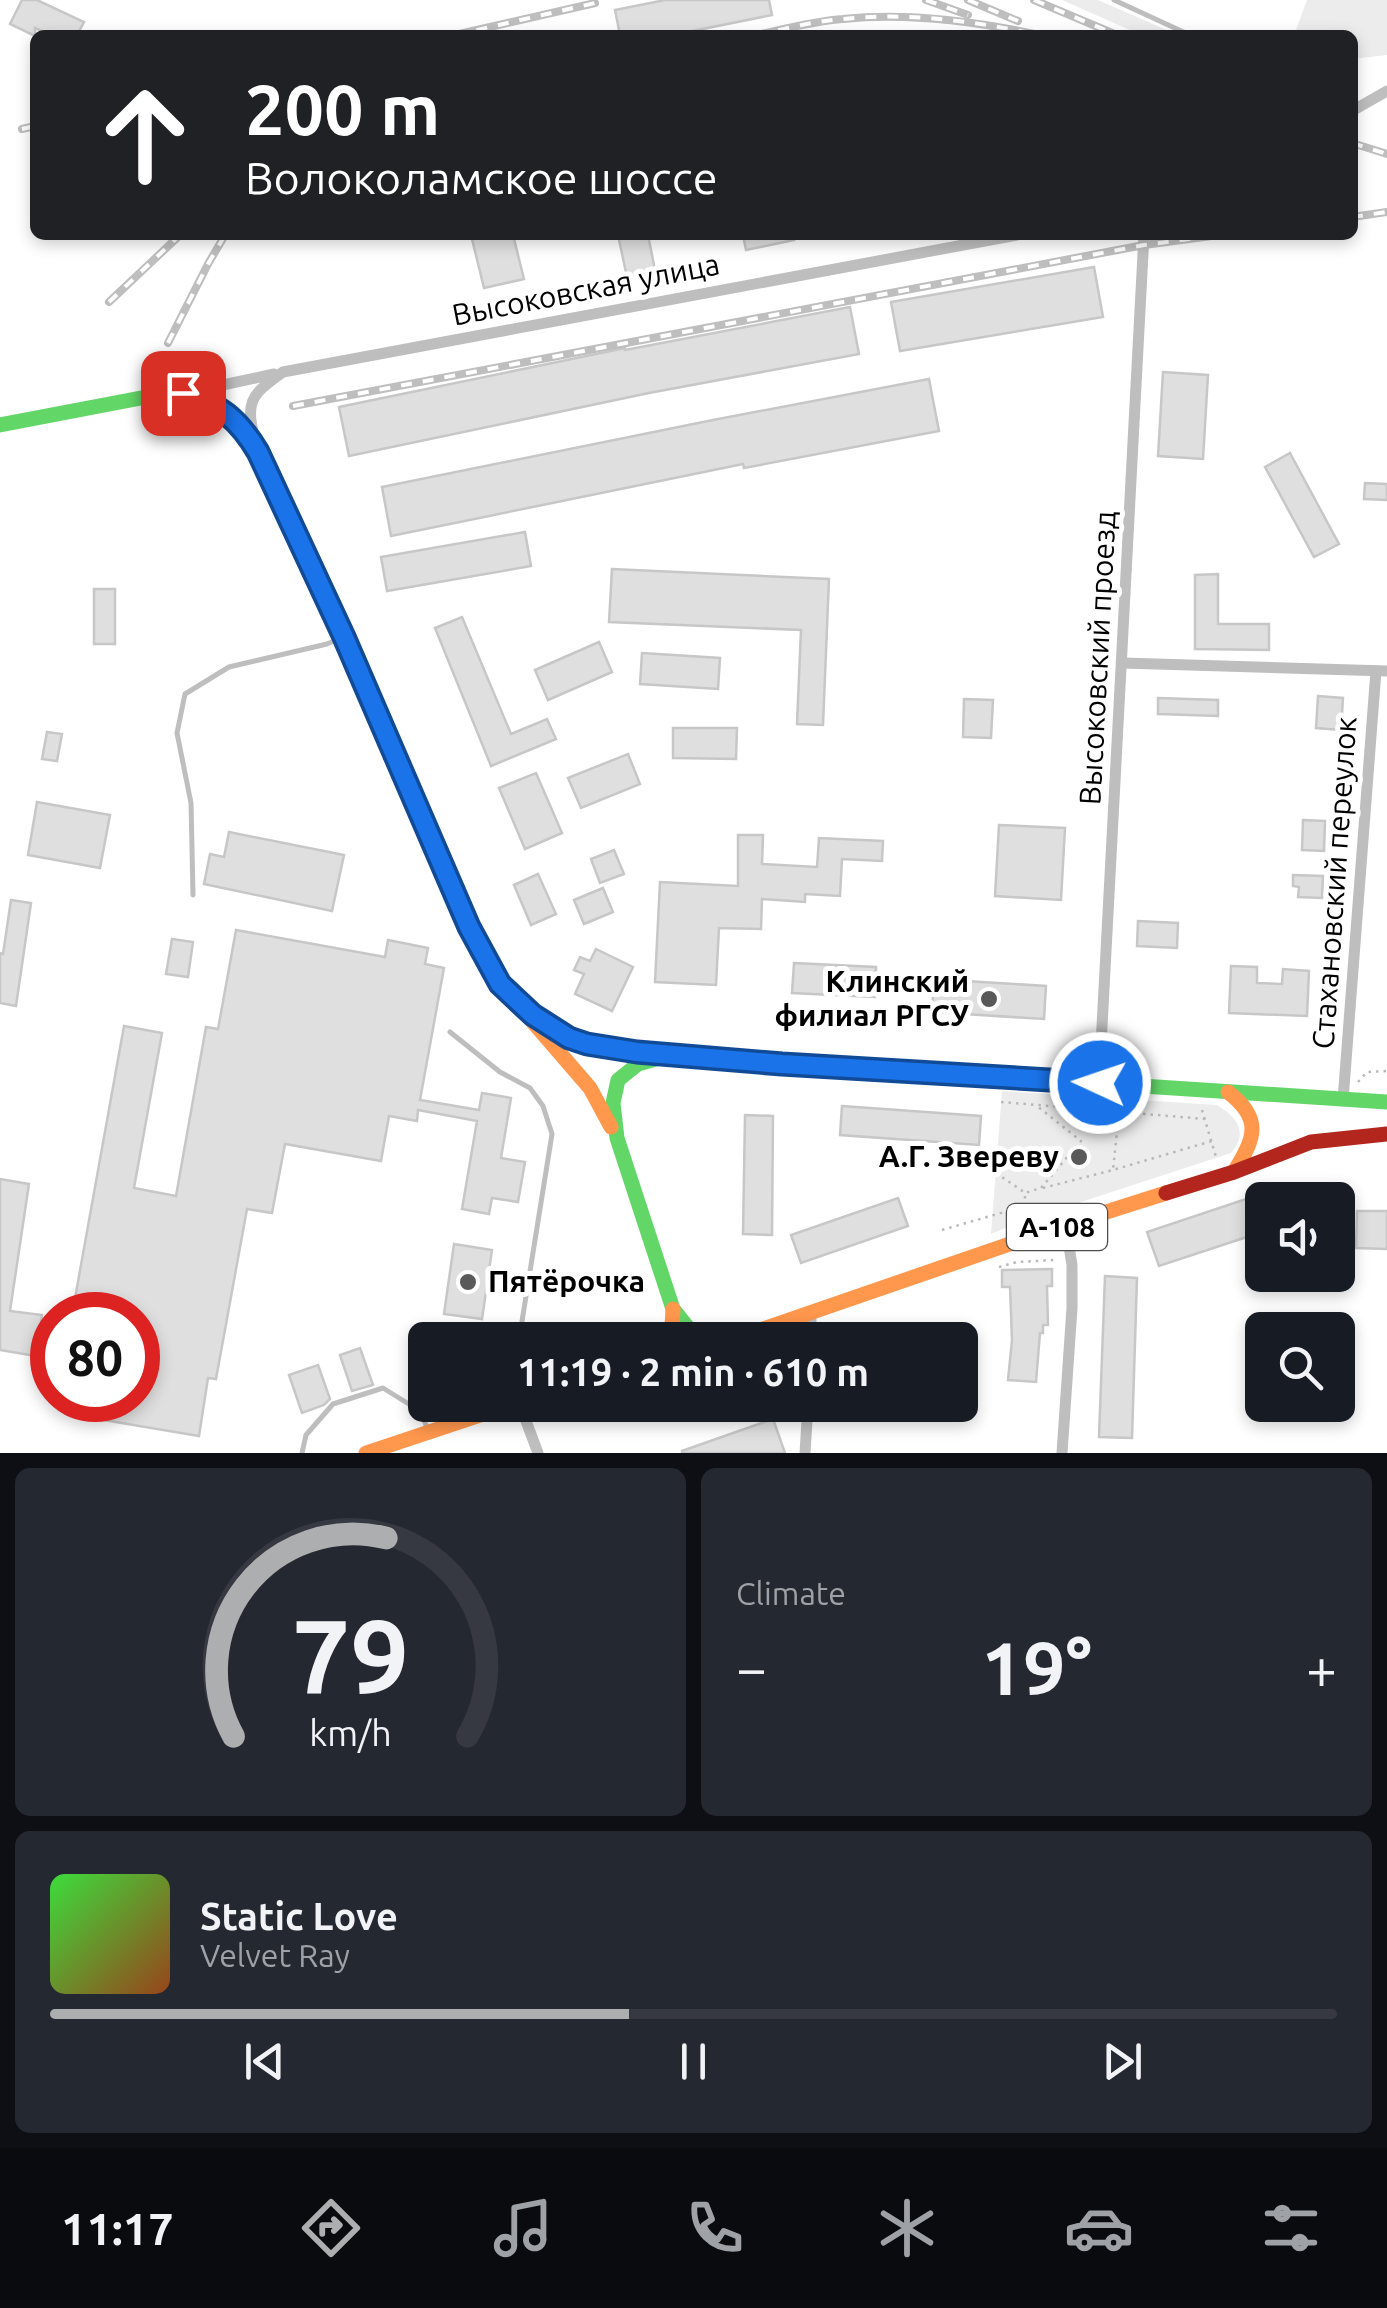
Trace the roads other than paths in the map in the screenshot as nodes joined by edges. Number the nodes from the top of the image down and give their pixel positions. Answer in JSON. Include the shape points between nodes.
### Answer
{"nodes":[{"id":1,"x":1114,"y":0,"type":"edge"},
{"id":2,"x":1179,"y":30,"type":"edge"},
{"id":3,"x":1387,"y":92,"type":"edge"},
{"id":4,"x":1358,"y":108,"type":"edge"},
{"id":5,"x":989,"y":240,"type":"edge"},
{"id":6,"x":1144,"y":240,"type":"edge"},
{"id":7,"x":283,"y":372,"type":"junction"},
{"id":8,"x":183,"y":393,"type":"junction"},
{"id":9,"x":0,"y":424,"type":"edge"},
{"id":10,"x":258,"y":452,"type":"junction"},
{"id":11,"x":344,"y":637,"type":"junction"},
{"id":12,"x":1123,"y":663,"type":"junction"},
{"id":13,"x":1382,"y":671,"type":"edge"},
{"id":14,"x":193,"y":894,"type":"dead end"},
{"id":15,"x":500,"y":984,"type":"junction"},
{"id":16,"x":450,"y":1032,"type":"dead end"},
{"id":17,"x":670,"y":1055,"type":"junction"},
{"id":18,"x":1100,"y":1083,"type":"junction"},
{"id":19,"x":1228,"y":1092,"type":"junction"},
{"id":20,"x":1349,"y":1094,"type":"junction"},
{"id":21,"x":1387,"y":1102,"type":"edge"},
{"id":22,"x":1387,"y":1134,"type":"edge"},
{"id":23,"x":617,"y":1138,"type":"junction"},
{"id":24,"x":1234,"y":1172,"type":"junction"},
{"id":25,"x":1058,"y":1226,"type":"junction"},
{"id":26,"x":672,"y":1309,"type":"junction"},
{"id":27,"x":808,"y":1313,"type":"junction"},
{"id":28,"x":522,"y":1322,"type":"edge"},
{"id":29,"x":672,"y":1322,"type":"edge"},
{"id":30,"x":683,"y":1322,"type":"edge"},
{"id":31,"x":782,"y":1322,"type":"edge"},
{"id":32,"x":812,"y":1322,"type":"edge"},
{"id":33,"x":461,"y":1422,"type":"edge"},
{"id":34,"x":526,"y":1422,"type":"edge"},
{"id":35,"x":807,"y":1422,"type":"edge"},
{"id":36,"x":430,"y":1433,"type":"junction"},
{"id":37,"x":374,"y":1452,"type":"edge"},
{"id":38,"x":302,"y":1453,"type":"edge"},
{"id":39,"x":538,"y":1453,"type":"edge"},
{"id":40,"x":805,"y":1453,"type":"edge"},
{"id":41,"x":1062,"y":1453,"type":"edge"}],
"edges":[{"from":1,"to":2,"type":"lane"},
{"from":3,"to":4,"type":"street"},
{"from":5,"to":7,"type":"street","name":"Высоковская улица"},
{"from":6,"to":12,"type":"street","name":"Высоковский проезд"},
{"from":7,"to":8,"type":"street","name":"Высоковская улица"},
{"from":7,"to":10,"type":"street","via":[[252,401],[249,420]]},
{"from":8,"to":9,"type":"main road"},
{"from":8,"to":10,"type":"main road","via":[[222,410]]},
{"from":10,"to":11,"type":"main road"},
{"from":11,"to":14,"type":"lane","via":[[229,667],[184,694],[177,734],[191,803]]},
{"from":11,"to":15,"type":"main road"},
{"from":12,"to":13,"type":"street"},
{"from":12,"to":18,"type":"street","name":"Высоковский проезд"},
{"from":13,"to":20,"type":"street","name":"Стахановский переулок"},
{"from":15,"to":17,"type":"main road","via":[[569,1038]]},
{"from":15,"to":23,"type":"main road","via":[[590,1088]]},
{"from":16,"to":28,"type":"lane","via":[[530,1088],[552,1134]]},
{"from":17,"to":18,"type":"main road"},
{"from":17,"to":23,"type":"main road","via":[[638,1064],[618,1080]]},
{"from":18,"to":19,"type":"main road"},
{"from":19,"to":20,"type":"main road"},
{"from":19,"to":24,"type":"main road","via":[[1248,1109],[1254,1134]]},
{"from":20,"to":21,"type":"main road"},
{"from":22,"to":24,"type":"main road","number":"А-108","via":[[1310,1142]]},
{"from":23,"to":26,"type":"main road"},
{"from":24,"to":25,"type":"main road","number":"А-108"},
{"from":25,"to":27,"type":"main road","number":"А-108"},
{"from":25,"to":41,"type":"street","via":[[1072,1265]]},
{"from":26,"to":29,"type":"main road"},
{"from":26,"to":30,"type":"main road"},
{"from":27,"to":31,"type":"main road","number":"А-108"},
{"from":27,"to":32,"type":"street"},
{"from":33,"to":36,"type":"main road"},
{"from":34,"to":39,"type":"street"},
{"from":35,"to":40,"type":"street"},
{"from":36,"to":37,"type":"main road"},
{"from":36,"to":38,"type":"lane","via":[[420,1411],[382,1388],[333,1404],[306,1434]]}]}
